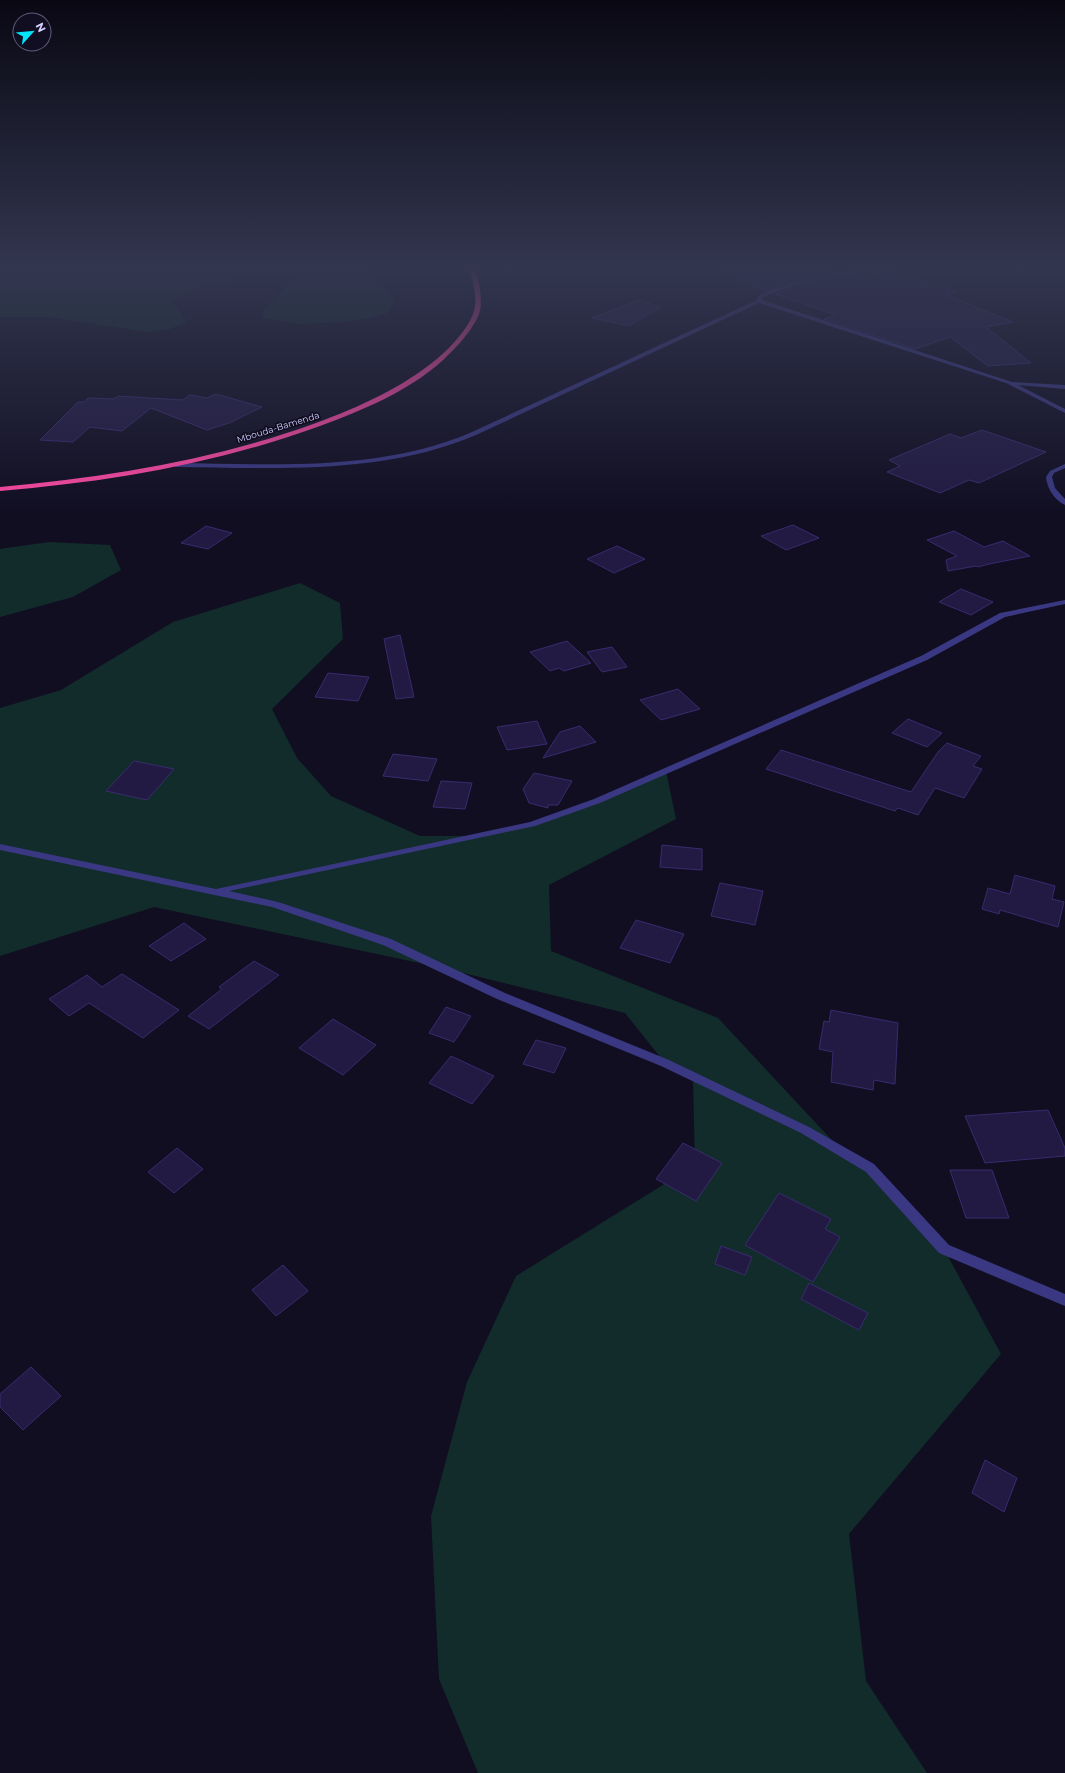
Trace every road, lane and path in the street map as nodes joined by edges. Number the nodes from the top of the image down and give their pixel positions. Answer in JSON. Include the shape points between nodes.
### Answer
{"nodes":[{"id":1,"x":453,"y":349,"type":"edge"},
{"id":2,"x":653,"y":349,"type":"edge"},
{"id":3,"x":906,"y":349,"type":"edge"},
{"id":4,"x":1008,"y":382,"type":"junction"},
{"id":5,"x":1065,"y":387,"type":"edge"},
{"id":6,"x":1065,"y":411,"type":"edge"},
{"id":7,"x":176,"y":465,"type":"junction"},
{"id":8,"x":1065,"y":466,"type":"edge"},
{"id":9,"x":0,"y":489,"type":"edge"},
{"id":10,"x":1065,"y":503,"type":"edge"},
{"id":11,"x":1065,"y":602,"type":"edge"},
{"id":12,"x":0,"y":847,"type":"edge"},
{"id":13,"x":216,"y":891,"type":"junction"},
{"id":14,"x":1065,"y":1300,"type":"edge"}],
"edges":[{"from":1,"to":7,"type":"highway","name":"Mbouda-Bamenda","via":[[407,384],[366,406],[324,423]]},
{"from":2,"to":7,"type":"street","via":[[454,442],[418,453],[382,460],[317,465]]},
{"from":3,"to":4,"type":"street"},
{"from":4,"to":5,"type":"street"},
{"from":4,"to":6,"type":"street"},
{"from":7,"to":9,"type":"highway","name":"Mbouda-Bamenda","via":[[110,477]]},
{"from":8,"to":10,"type":"street","via":[[1052,472],[1049,477],[1054,493]]},
{"from":11,"to":13,"type":"street","via":[[1003,615],[924,658],[597,801],[532,824]]},
{"from":12,"to":13,"type":"street"},
{"from":13,"to":14,"type":"street","via":[[274,904],[387,942],[501,996],[665,1063],[727,1092],[805,1130],[870,1168],[944,1249]]}]}
